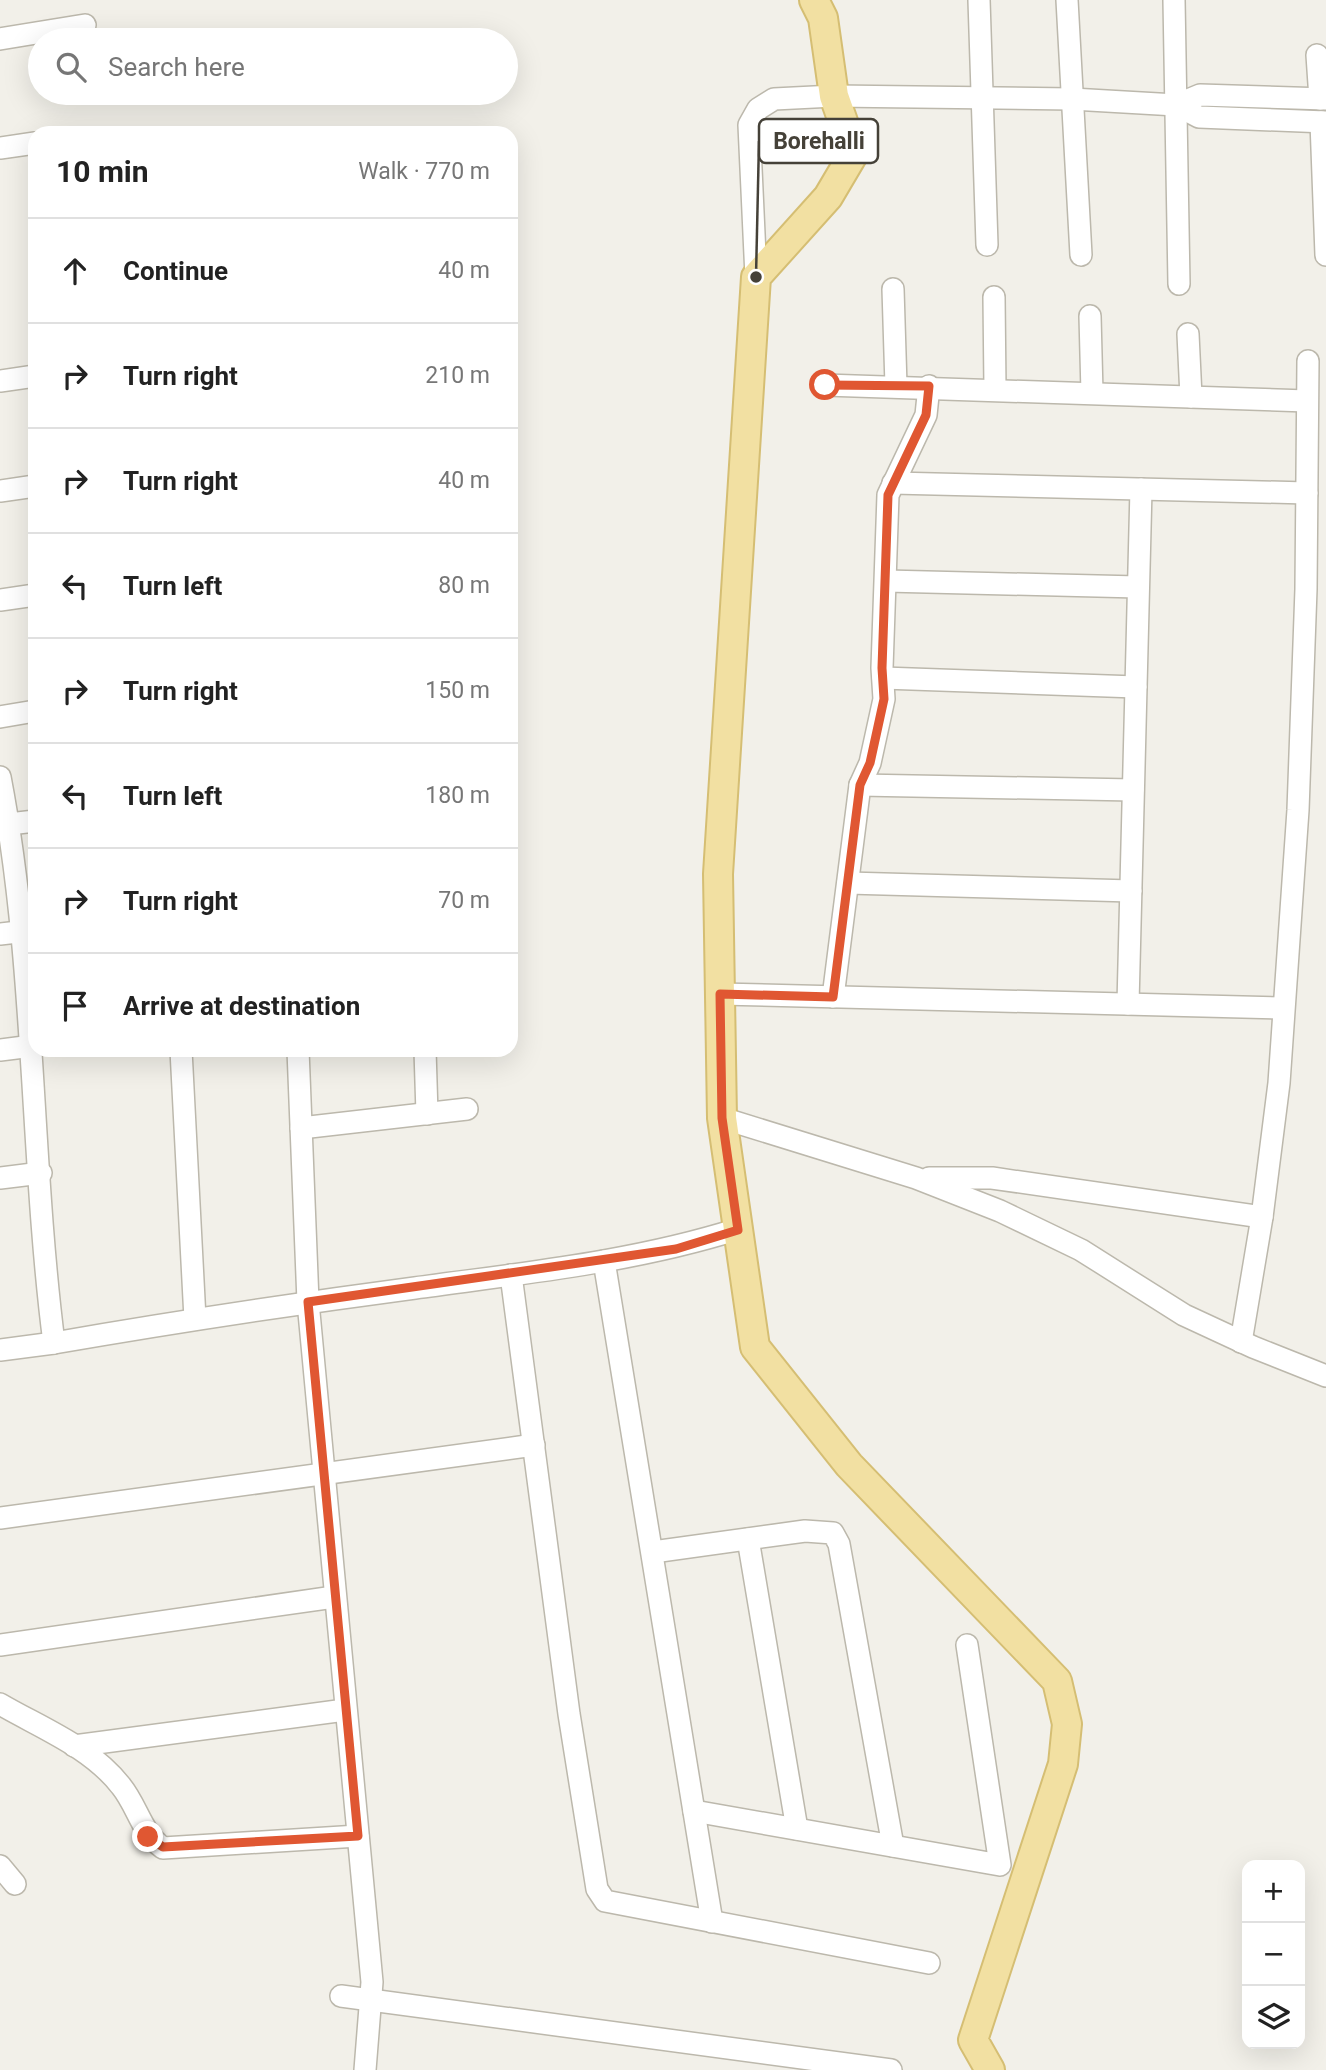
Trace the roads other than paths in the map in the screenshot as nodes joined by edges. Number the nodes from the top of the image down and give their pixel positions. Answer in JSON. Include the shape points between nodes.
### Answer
{"nodes":[{"id":1,"x":814,"y":0,"type":"edge"},
{"id":2,"x":979,"y":0,"type":"edge"},
{"id":3,"x":1067,"y":0,"type":"edge"},
{"id":4,"x":1174,"y":0,"type":"edge"},
{"id":5,"x":85,"y":25,"type":"dead end"},
{"id":6,"x":67,"y":28,"type":"edge"},
{"id":7,"x":28,"y":34,"type":"edge"},
{"id":8,"x":0,"y":39,"type":"edge"},
{"id":9,"x":1317,"y":55,"type":"dead end"},
{"id":10,"x":834,"y":96,"type":"junction"},
{"id":11,"x":981,"y":97,"type":"junction"},
{"id":12,"x":1072,"y":99,"type":"junction"},
{"id":13,"x":1323,"y":99,"type":"edge"},
{"id":14,"x":1175,"y":105,"type":"junction"},
{"id":15,"x":1323,"y":122,"type":"edge"},
{"id":16,"x":28,"y":144,"type":"edge"},
{"id":17,"x":0,"y":148,"type":"edge"},
{"id":18,"x":988,"y":245,"type":"dead end"},
{"id":19,"x":1081,"y":255,"type":"dead end"},
{"id":20,"x":1326,"y":255,"type":"edge"},
{"id":21,"x":756,"y":278,"type":"junction"},
{"id":22,"x":1179,"y":284,"type":"dead end"},
{"id":23,"x":893,"y":289,"type":"dead end"},
{"id":24,"x":994,"y":297,"type":"dead end"},
{"id":25,"x":1090,"y":316,"type":"dead end"},
{"id":26,"x":1188,"y":334,"type":"dead end"},
{"id":27,"x":1308,"y":361,"type":"dead end"},
{"id":28,"x":28,"y":377,"type":"edge"},
{"id":29,"x":0,"y":381,"type":"edge"},
{"id":30,"x":825,"y":385,"type":"dead end"},
{"id":31,"x":896,"y":386,"type":"junction"},
{"id":32,"x":929,"y":386,"type":"junction"},
{"id":33,"x":995,"y":389,"type":"junction"},
{"id":34,"x":1092,"y":393,"type":"junction"},
{"id":35,"x":1191,"y":397,"type":"junction"},
{"id":36,"x":1307,"y":401,"type":"junction"},
{"id":37,"x":893,"y":483,"type":"junction"},
{"id":38,"x":28,"y":487,"type":"edge"},
{"id":39,"x":1141,"y":489,"type":"junction"},
{"id":40,"x":0,"y":491,"type":"edge"},
{"id":41,"x":1307,"y":493,"type":"junction"},
{"id":42,"x":886,"y":580,"type":"junction"},
{"id":43,"x":1138,"y":587,"type":"junction"},
{"id":44,"x":28,"y":596,"type":"edge"},
{"id":45,"x":0,"y":600,"type":"edge"},
{"id":46,"x":883,"y":678,"type":"junction"},
{"id":47,"x":1136,"y":687,"type":"junction"},
{"id":48,"x":28,"y":712,"type":"edge"},
{"id":49,"x":0,"y":716,"type":"edge"},
{"id":50,"x":0,"y":778,"type":"edge"},
{"id":51,"x":860,"y":785,"type":"junction"},
{"id":52,"x":1133,"y":790,"type":"junction"},
{"id":53,"x":28,"y":822,"type":"edge"},
{"id":54,"x":9,"y":824,"type":"junction"},
{"id":55,"x":848,"y":883,"type":"junction"},
{"id":56,"x":1130,"y":891,"type":"junction"},
{"id":57,"x":28,"y":925,"type":"edge"},
{"id":58,"x":28,"y":930,"type":"edge"},
{"id":59,"x":0,"y":934,"type":"edge"},
{"id":60,"x":720,"y":994,"type":"junction"},
{"id":61,"x":833,"y":997,"type":"junction"},
{"id":62,"x":1128,"y":1004,"type":"junction"},
{"id":63,"x":1283,"y":1008,"type":"junction"},
{"id":64,"x":28,"y":1046,"type":"edge"},
{"id":65,"x":0,"y":1050,"type":"edge"},
{"id":66,"x":33,"y":1057,"type":"edge"},
{"id":67,"x":181,"y":1057,"type":"edge"},
{"id":68,"x":298,"y":1057,"type":"edge"},
{"id":69,"x":425,"y":1057,"type":"edge"},
{"id":70,"x":467,"y":1109,"type":"dead end"},
{"id":71,"x":427,"y":1114,"type":"junction"},
{"id":72,"x":722,"y":1118,"type":"junction"},
{"id":73,"x":301,"y":1128,"type":"junction"},
{"id":74,"x":41,"y":1173,"type":"junction"},
{"id":75,"x":0,"y":1178,"type":"edge"},
{"id":76,"x":916,"y":1178,"type":"junction"},
{"id":77,"x":1262,"y":1217,"type":"junction"},
{"id":78,"x":738,"y":1230,"type":"junction"},
{"id":79,"x":604,"y":1261,"type":"junction"},
{"id":80,"x":511,"y":1275,"type":"junction"},
{"id":81,"x":308,"y":1302,"type":"junction"},
{"id":82,"x":195,"y":1319,"type":"junction"},
{"id":83,"x":1241,"y":1342,"type":"junction"},
{"id":84,"x":54,"y":1343,"type":"junction"},
{"id":85,"x":0,"y":1350,"type":"edge"},
{"id":86,"x":1326,"y":1376,"type":"edge"},
{"id":87,"x":534,"y":1445,"type":"junction"},
{"id":88,"x":324,"y":1473,"type":"junction"},
{"id":89,"x":0,"y":1518,"type":"edge"},
{"id":90,"x":748,"y":1539,"type":"junction"},
{"id":91,"x":653,"y":1552,"type":"junction"},
{"id":92,"x":334,"y":1597,"type":"junction"},
{"id":93,"x":0,"y":1645,"type":"edge"},
{"id":94,"x":967,"y":1645,"type":"dead end"},
{"id":95,"x":0,"y":1704,"type":"edge"},
{"id":96,"x":345,"y":1710,"type":"junction"},
{"id":97,"x":74,"y":1746,"type":"junction"},
{"id":98,"x":694,"y":1811,"type":"junction"},
{"id":99,"x":797,"y":1829,"type":"junction"},
{"id":100,"x":358,"y":1836,"type":"junction"},
{"id":101,"x":893,"y":1846,"type":"junction"},
{"id":102,"x":0,"y":1866,"type":"edge"},
{"id":103,"x":15,"y":1884,"type":"dead end"},
{"id":104,"x":712,"y":1922,"type":"junction"},
{"id":105,"x":929,"y":1963,"type":"dead end"},
{"id":106,"x":341,"y":1996,"type":"dead end"},
{"id":107,"x":369,"y":2000,"type":"junction"},
{"id":108,"x":741,"y":2061,"type":"edge"},
{"id":109,"x":835,"y":2066,"type":"edge"},
{"id":110,"x":365,"y":2070,"type":"edge"},
{"id":111,"x":891,"y":2070,"type":"edge"},
{"id":112,"x":989,"y":2070,"type":"edge"}],
"edges":[{"from":1,"to":10,"type":"main road","via":[[823,18]]},
{"from":2,"to":11,"type":"street"},
{"from":3,"to":12,"type":"street"},
{"from":4,"to":14,"type":"street"},
{"from":5,"to":6,"type":"street"},
{"from":7,"to":8,"type":"street"},
{"from":9,"to":13,"type":"street"},
{"from":10,"to":11,"type":"street"},
{"from":10,"to":21,"type":"main road","via":[[854,153],[828,197]]},
{"from":10,"to":21,"type":"street","via":[[774,99],[764,103],[749,125]]},
{"from":11,"to":12,"type":"street"},
{"from":11,"to":18,"type":"street"},
{"from":12,"to":14,"type":"street"},
{"from":12,"to":19,"type":"street"},
{"from":13,"to":14,"type":"street","via":[[1200,95]]},
{"from":14,"to":15,"type":"street","via":[[1199,117]]},
{"from":14,"to":22,"type":"street"},
{"from":15,"to":20,"type":"street"},
{"from":16,"to":17,"type":"street"},
{"from":21,"to":60,"type":"main road","via":[[718,874]]},
{"from":23,"to":31,"type":"street"},
{"from":24,"to":33,"type":"street"},
{"from":25,"to":34,"type":"street"},
{"from":26,"to":35,"type":"street"},
{"from":27,"to":36,"type":"street"},
{"from":28,"to":29,"type":"street"},
{"from":30,"to":31,"type":"street"},
{"from":31,"to":32,"type":"street"},
{"from":32,"to":33,"type":"street"},
{"from":32,"to":37,"type":"street","via":[[926,415]]},
{"from":33,"to":34,"type":"street"},
{"from":34,"to":35,"type":"street"},
{"from":35,"to":36,"type":"street"},
{"from":36,"to":41,"type":"street"},
{"from":37,"to":39,"type":"street"},
{"from":37,"to":42,"type":"street","via":[[888,495]]},
{"from":38,"to":40,"type":"street"},
{"from":39,"to":41,"type":"street"},
{"from":39,"to":43,"type":"street"},
{"from":41,"to":63,"type":"street","via":[[1298,810]]},
{"from":42,"to":43,"type":"street"},
{"from":42,"to":46,"type":"street"},
{"from":43,"to":47,"type":"street"},
{"from":44,"to":45,"type":"street"},
{"from":46,"to":47,"type":"street"},
{"from":46,"to":51,"type":"street","via":[[877,734]]},
{"from":47,"to":52,"type":"street"},
{"from":48,"to":49,"type":"street"},
{"from":50,"to":54,"type":"street"},
{"from":51,"to":52,"type":"street"},
{"from":51,"to":55,"type":"street"},
{"from":52,"to":56,"type":"street"},
{"from":53,"to":54,"type":"street"},
{"from":54,"to":57,"type":"street"},
{"from":55,"to":56,"type":"street"},
{"from":55,"to":61,"type":"street"},
{"from":56,"to":62,"type":"street"},
{"from":58,"to":59,"type":"street"},
{"from":60,"to":61,"type":"street"},
{"from":60,"to":72,"type":"main road"},
{"from":61,"to":62,"type":"street"},
{"from":62,"to":63,"type":"street"},
{"from":63,"to":77,"type":"street","via":[[1279,1083]]},
{"from":64,"to":65,"type":"street"},
{"from":66,"to":74,"type":"street"},
{"from":67,"to":82,"type":"street"},
{"from":68,"to":73,"type":"street"},
{"from":69,"to":71,"type":"street"},
{"from":70,"to":71,"type":"street"},
{"from":71,"to":73,"type":"street"},
{"from":72,"to":76,"type":"street"},
{"from":72,"to":78,"type":"main road"},
{"from":73,"to":81,"type":"street"},
{"from":74,"to":75,"type":"street"},
{"from":74,"to":84,"type":"street"},
{"from":76,"to":77,"type":"street","via":[[992,1178]]},
{"from":76,"to":83,"type":"street","via":[[1081,1250],[1184,1315]]},
{"from":77,"to":83,"type":"street"},
{"from":78,"to":79,"type":"street","via":[[676,1249]]},
{"from":78,"to":112,"type":"main road","via":[[755,1347],[849,1465],[1057,1681],[1068,1724],[1063,1764],[973,2040]]},
{"from":79,"to":80,"type":"street"},
{"from":79,"to":91,"type":"street"},
{"from":80,"to":81,"type":"street"},
{"from":80,"to":87,"type":"street"},
{"from":81,"to":82,"type":"street"},
{"from":81,"to":88,"type":"street"},
{"from":82,"to":84,"type":"street"},
{"from":83,"to":86,"type":"street"},
{"from":84,"to":85,"type":"street"},
{"from":87,"to":88,"type":"street"},
{"from":87,"to":104,"type":"street","via":[[597,1889],[605,1901]]},
{"from":88,"to":89,"type":"street"},
{"from":88,"to":92,"type":"street"},
{"from":90,"to":91,"type":"street"},
{"from":90,"to":99,"type":"street"},
{"from":90,"to":101,"type":"street","via":[[820,1531],[833,1534],[839,1544]]},
{"from":91,"to":98,"type":"street"},
{"from":92,"to":93,"type":"street"},
{"from":92,"to":96,"type":"street"},
{"from":94,"to":101,"type":"street","via":[[1000,1865]]},
{"from":95,"to":97,"type":"street"},
{"from":96,"to":97,"type":"street"},
{"from":96,"to":100,"type":"street"},
{"from":97,"to":100,"type":"street","via":[[122,1786],[148,1837],[163,1847]]},
{"from":98,"to":99,"type":"street"},
{"from":98,"to":104,"type":"street"},
{"from":99,"to":101,"type":"street"},
{"from":100,"to":107,"type":"street","via":[[372,1982]]},
{"from":102,"to":103,"type":"street"},
{"from":104,"to":105,"type":"street"},
{"from":106,"to":107,"type":"street"},
{"from":107,"to":108,"type":"street"},
{"from":107,"to":110,"type":"street"},
{"from":108,"to":109,"type":"street"},
{"from":109,"to":111,"type":"street"}]}
